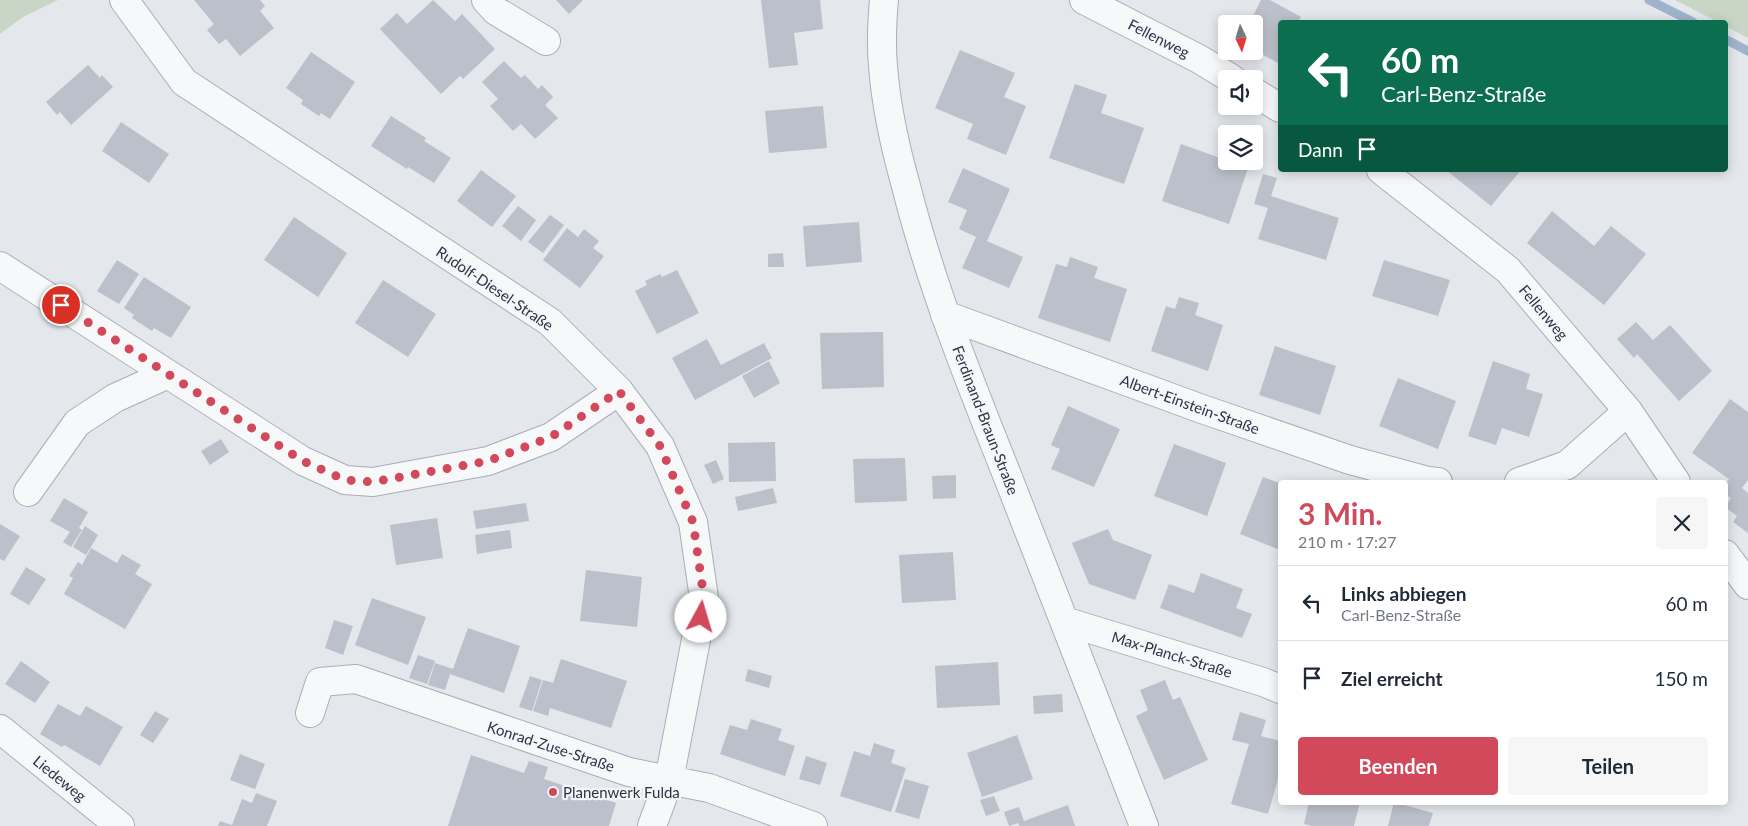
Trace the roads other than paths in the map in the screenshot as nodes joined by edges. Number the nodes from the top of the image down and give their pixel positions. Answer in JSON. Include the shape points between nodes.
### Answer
{"nodes":[{"id":1,"x":124,"y":0,"type":"edge"},
{"id":2,"x":486,"y":0,"type":"edge"},
{"id":3,"x":884,"y":0,"type":"edge"},
{"id":4,"x":1084,"y":0,"type":"edge"},
{"id":5,"x":546,"y":41,"type":"dead end"},
{"id":6,"x":1218,"y":71,"type":"edge"},
{"id":7,"x":1263,"y":98,"type":"edge"},
{"id":8,"x":1278,"y":107,"type":"edge"},
{"id":9,"x":1384,"y":172,"type":"edge"},
{"id":10,"x":0,"y":266,"type":"edge"},
{"id":11,"x":945,"y":315,"type":"junction"},
{"id":12,"x":168,"y":374,"type":"junction"},
{"id":13,"x":619,"y":391,"type":"junction"},
{"id":14,"x":1628,"y":411,"type":"junction"},
{"id":15,"x":1424,"y":480,"type":"edge"},
{"id":16,"x":1525,"y":480,"type":"edge"},
{"id":17,"x":1675,"y":480,"type":"edge"},
{"id":18,"x":28,"y":492,"type":"dead end"},
{"id":19,"x":1728,"y":558,"type":"edge"},
{"id":20,"x":1748,"y":585,"type":"edge"},
{"id":21,"x":1064,"y":621,"type":"junction"},
{"id":22,"x":1278,"y":688,"type":"edge"},
{"id":23,"x":310,"y":713,"type":"dead end"},
{"id":24,"x":0,"y":728,"type":"edge"},
{"id":25,"x":669,"y":780,"type":"junction"},
{"id":26,"x":120,"y":826,"type":"edge"},
{"id":27,"x":652,"y":826,"type":"edge"},
{"id":28,"x":813,"y":826,"type":"edge"},
{"id":29,"x":1144,"y":826,"type":"edge"}],
"edges":[{"from":1,"to":13,"type":"street","name":"Rudolf-Diesel-Straße","via":[[184,82],[550,322]]},
{"from":2,"to":5,"type":"street","via":[[496,11]]},
{"from":3,"to":11,"type":"street","name":"Ferdinand-Braun-Straße","via":[[881,34],[889,114],[916,227]]},
{"from":4,"to":6,"type":"street","name":"Fellenweg"},
{"from":7,"to":8,"type":"street"},
{"from":9,"to":14,"type":"street","name":"Fellenweg","via":[[1508,270]]},
{"from":10,"to":12,"type":"street"},
{"from":11,"to":15,"type":"street","name":"Albert-Einstein-Straße","via":[[1202,410],[1341,457]]},
{"from":11,"to":21,"type":"street","name":"Ferdinand-Braun-Straße"},
{"from":12,"to":13,"type":"street","via":[[303,461],[345,480],[373,482],[497,458],[551,437]]},
{"from":12,"to":18,"type":"street","via":[[115,398],[77,423]]},
{"from":13,"to":25,"type":"street","name":"Rudolf-Diesel-Straße","via":[[660,446],[693,522],[704,598]]},
{"from":14,"to":16,"type":"street","via":[[1567,464]]},
{"from":14,"to":17,"type":"street","name":"Fellenweg"},
{"from":19,"to":20,"type":"street"},
{"from":21,"to":22,"type":"street","name":"Max-Planck-Straße"},
{"from":21,"to":29,"type":"street","name":"Ferdinand-Braun-Straße"},
{"from":23,"to":25,"type":"street","name":"Konrad-Zuse-Straße","via":[[320,682],[356,680],[629,772]]},
{"from":24,"to":26,"type":"street","name":"Liedeweg"},
{"from":25,"to":27,"type":"street","name":"Rudolf-Diesel-Straße"},
{"from":25,"to":28,"type":"street","name":"Konrad-Zuse-Straße","via":[[709,788]]}]}
